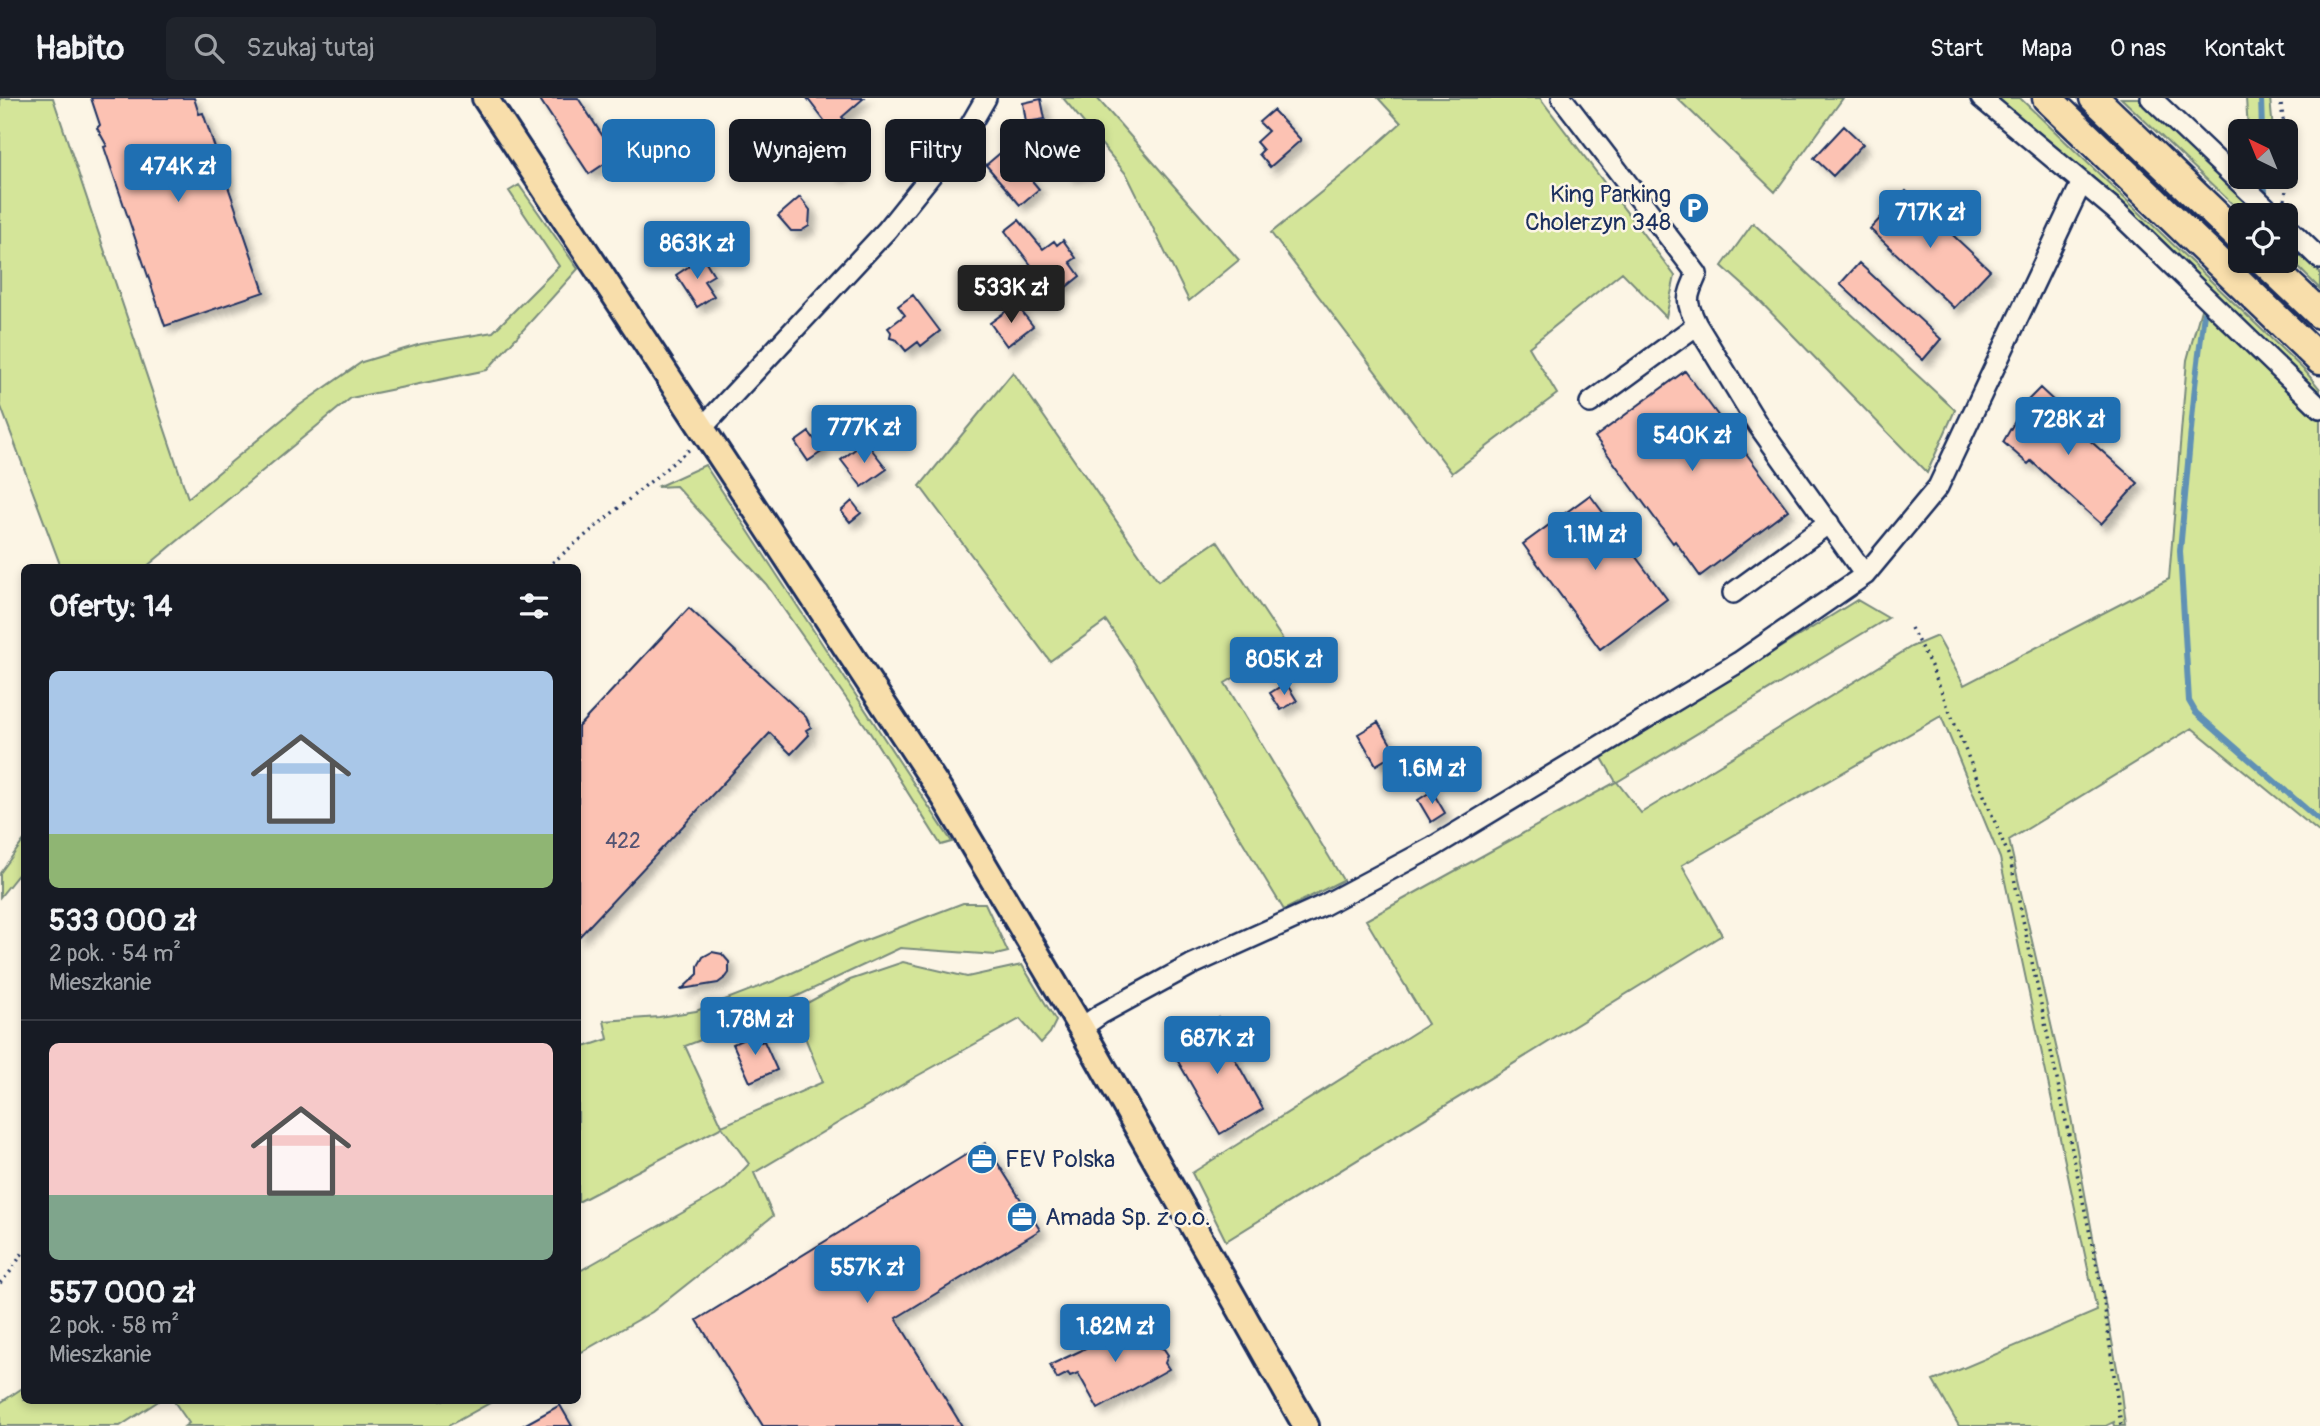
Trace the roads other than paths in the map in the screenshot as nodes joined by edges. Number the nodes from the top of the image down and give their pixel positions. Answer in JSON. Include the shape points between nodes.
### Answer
{"nodes":[{"id":1,"x":485,"y":98,"type":"edge"},
{"id":2,"x":986,"y":98,"type":"edge"},
{"id":3,"x":1562,"y":98,"type":"edge"},
{"id":4,"x":1981,"y":98,"type":"edge"},
{"id":5,"x":2047,"y":98,"type":"edge"},
{"id":6,"x":2094,"y":98,"type":"edge"},
{"id":7,"x":2151,"y":98,"type":"edge"},
{"id":8,"x":2082,"y":182,"type":"junction"},
{"id":9,"x":2270,"y":203,"type":"edge"},
{"id":10,"x":2228,"y":226,"type":"edge"},
{"id":11,"x":2298,"y":238,"type":"edge"},
{"id":12,"x":2320,"y":259,"type":"edge"},
{"id":13,"x":2277,"y":273,"type":"edge"},
{"id":14,"x":2320,"y":314,"type":"edge"},
{"id":15,"x":1697,"y":325,"type":"junction"},
{"id":16,"x":2320,"y":360,"type":"edge"},
{"id":17,"x":1590,"y":403,"type":"dead end"},
{"id":18,"x":2320,"y":408,"type":"edge"},
{"id":19,"x":702,"y":428,"type":"junction"},
{"id":20,"x":1829,"y":523,"type":"junction"},
{"id":21,"x":1865,"y":575,"type":"junction"},
{"id":22,"x":1733,"y":593,"type":"dead end"},
{"id":23,"x":1081,"y":1028,"type":"junction"},
{"id":24,"x":1306,"y":1426,"type":"edge"}],
"edges":[{"from":1,"to":19,"type":"main road"},
{"from":2,"to":19,"type":"street","via":[[968,129],[887,230]]},
{"from":3,"to":15,"type":"street","via":[[1697,274],[1687,304]]},
{"from":4,"to":8,"type":"street"},
{"from":5,"to":16,"type":"highway"},
{"from":6,"to":10,"type":"highway"},
{"from":7,"to":9,"type":"street"},
{"from":8,"to":18,"type":"street"},
{"from":8,"to":21,"type":"street","via":[[1938,487]]},
{"from":11,"to":12,"type":"street"},
{"from":13,"to":14,"type":"highway"},
{"from":15,"to":17,"type":"street"},
{"from":15,"to":20,"type":"street","via":[[1758,425]]},
{"from":19,"to":23,"type":"main road","via":[[941,792]]},
{"from":20,"to":21,"type":"street"},
{"from":20,"to":22,"type":"street"},
{"from":21,"to":23,"type":"street","via":[[1739,662],[1433,847],[1324,905],[1191,965]]},
{"from":23,"to":24,"type":"main road"}]}
